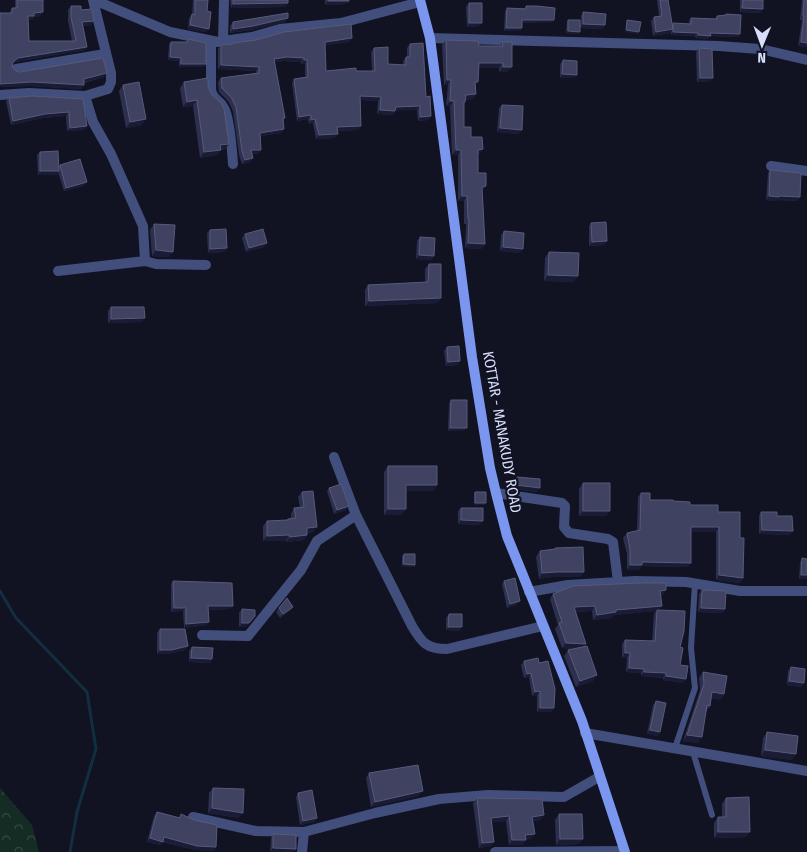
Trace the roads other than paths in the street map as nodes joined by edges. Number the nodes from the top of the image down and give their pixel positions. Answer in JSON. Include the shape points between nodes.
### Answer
{"nodes":[{"id":1,"x":93,"y":0,"type":"edge"},
{"id":2,"x":224,"y":0,"type":"edge"},
{"id":3,"x":420,"y":1,"type":"edge"},
{"id":4,"x":430,"y":38,"type":"junction"},
{"id":5,"x":211,"y":41,"type":"junction"},
{"id":6,"x":223,"y":41,"type":"junction"},
{"id":7,"x":105,"y":54,"type":"junction"},
{"id":8,"x":807,"y":60,"type":"edge"},
{"id":9,"x":16,"y":69,"type":"edge"},
{"id":10,"x":0,"y":95,"type":"edge"},
{"id":11,"x":85,"y":96,"type":"junction"},
{"id":12,"x":233,"y":164,"type":"dead end"},
{"id":13,"x":771,"y":166,"type":"dead end"},
{"id":14,"x":807,"y":171,"type":"edge"},
{"id":15,"x":145,"y":261,"type":"junction"},
{"id":16,"x":206,"y":265,"type":"dead end"},
{"id":17,"x":58,"y":271,"type":"dead end"},
{"id":18,"x":334,"y":457,"type":"dead end"},
{"id":19,"x":496,"y":493,"type":"junction"},
{"id":20,"x":356,"y":515,"type":"junction"},
{"id":21,"x":618,"y":582,"type":"junction"},
{"id":22,"x":695,"y":583,"type":"junction"},
{"id":23,"x":807,"y":591,"type":"edge"},
{"id":24,"x":529,"y":592,"type":"junction"},
{"id":25,"x":543,"y":626,"type":"junction"},
{"id":26,"x":202,"y":635,"type":"dead end"},
{"id":27,"x":585,"y":733,"type":"junction"},
{"id":28,"x":675,"y":748,"type":"junction"},
{"id":29,"x":693,"y":752,"type":"junction"},
{"id":30,"x":807,"y":771,"type":"edge"},
{"id":31,"x":600,"y":777,"type":"junction"},
{"id":32,"x":712,"y":814,"type":"dead end"},
{"id":33,"x":193,"y":818,"type":"edge"},
{"id":34,"x":304,"y":832,"type":"junction"},
{"id":35,"x":625,"y":851,"type":"edge"},
{"id":36,"x":302,"y":852,"type":"edge"},
{"id":37,"x":495,"y":852,"type":"edge"}],
"edges":[{"from":1,"to":5,"type":"street","via":[[170,32]]},
{"from":1,"to":7,"type":"street"},
{"from":2,"to":6,"type":"street"},
{"from":3,"to":4,"type":"main road","name":"KOTTAR - MANAKUDY ROAD"},
{"from":3,"to":6,"type":"street","via":[[341,23],[280,29]]},
{"from":4,"to":8,"type":"street","via":[[718,46],[760,49]]},
{"from":4,"to":19,"type":"main road","name":"KOTTAR - MANAKUDY ROAD","via":[[472,356]]},
{"from":5,"to":6,"type":"street"},
{"from":5,"to":12,"type":"street","via":[[210,90],[226,113]]},
{"from":7,"to":9,"type":"street"},
{"from":7,"to":11,"type":"street","via":[[111,73],[108,89]]},
{"from":10,"to":11,"type":"street"},
{"from":11,"to":15,"type":"street","via":[[93,122],[143,226]]},
{"from":13,"to":14,"type":"street"},
{"from":15,"to":16,"type":"street"},
{"from":15,"to":17,"type":"street"},
{"from":18,"to":20,"type":"street"},
{"from":19,"to":21,"type":"street","via":[[562,503],[565,508],[564,527],[569,533],[613,542]]},
{"from":19,"to":24,"type":"main road","name":"KOTTAR - MANAKUDY ROAD","via":[[506,536]]},
{"from":20,"to":25,"type":"street","via":[[412,626],[427,646],[447,650]]},
{"from":20,"to":26,"type":"street","via":[[317,541],[301,570],[248,636]]},
{"from":21,"to":22,"type":"street"},
{"from":21,"to":24,"type":"street"},
{"from":22,"to":23,"type":"street","via":[[740,590]]},
{"from":22,"to":28,"type":"lane","via":[[691,648],[695,688]]},
{"from":24,"to":25,"type":"main road","name":"KOTTAR - MANAKUDY ROAD"},
{"from":25,"to":27,"type":"main road","name":"KOTTAR - MANAKUDY ROAD"},
{"from":27,"to":28,"type":"street"},
{"from":27,"to":31,"type":"main road","name":"KOTTAR - MANAKUDY ROAD"},
{"from":28,"to":29,"type":"street"},
{"from":29,"to":30,"type":"street"},
{"from":29,"to":32,"type":"lane"},
{"from":31,"to":34,"type":"street","via":[[564,797],[488,795],[439,799]]},
{"from":31,"to":35,"type":"main road","name":"KOTTAR - MANAKUDY ROAD"},
{"from":33,"to":34,"type":"street","via":[[256,831]]},
{"from":34,"to":36,"type":"street"},
{"from":35,"to":37,"type":"street"}]}
